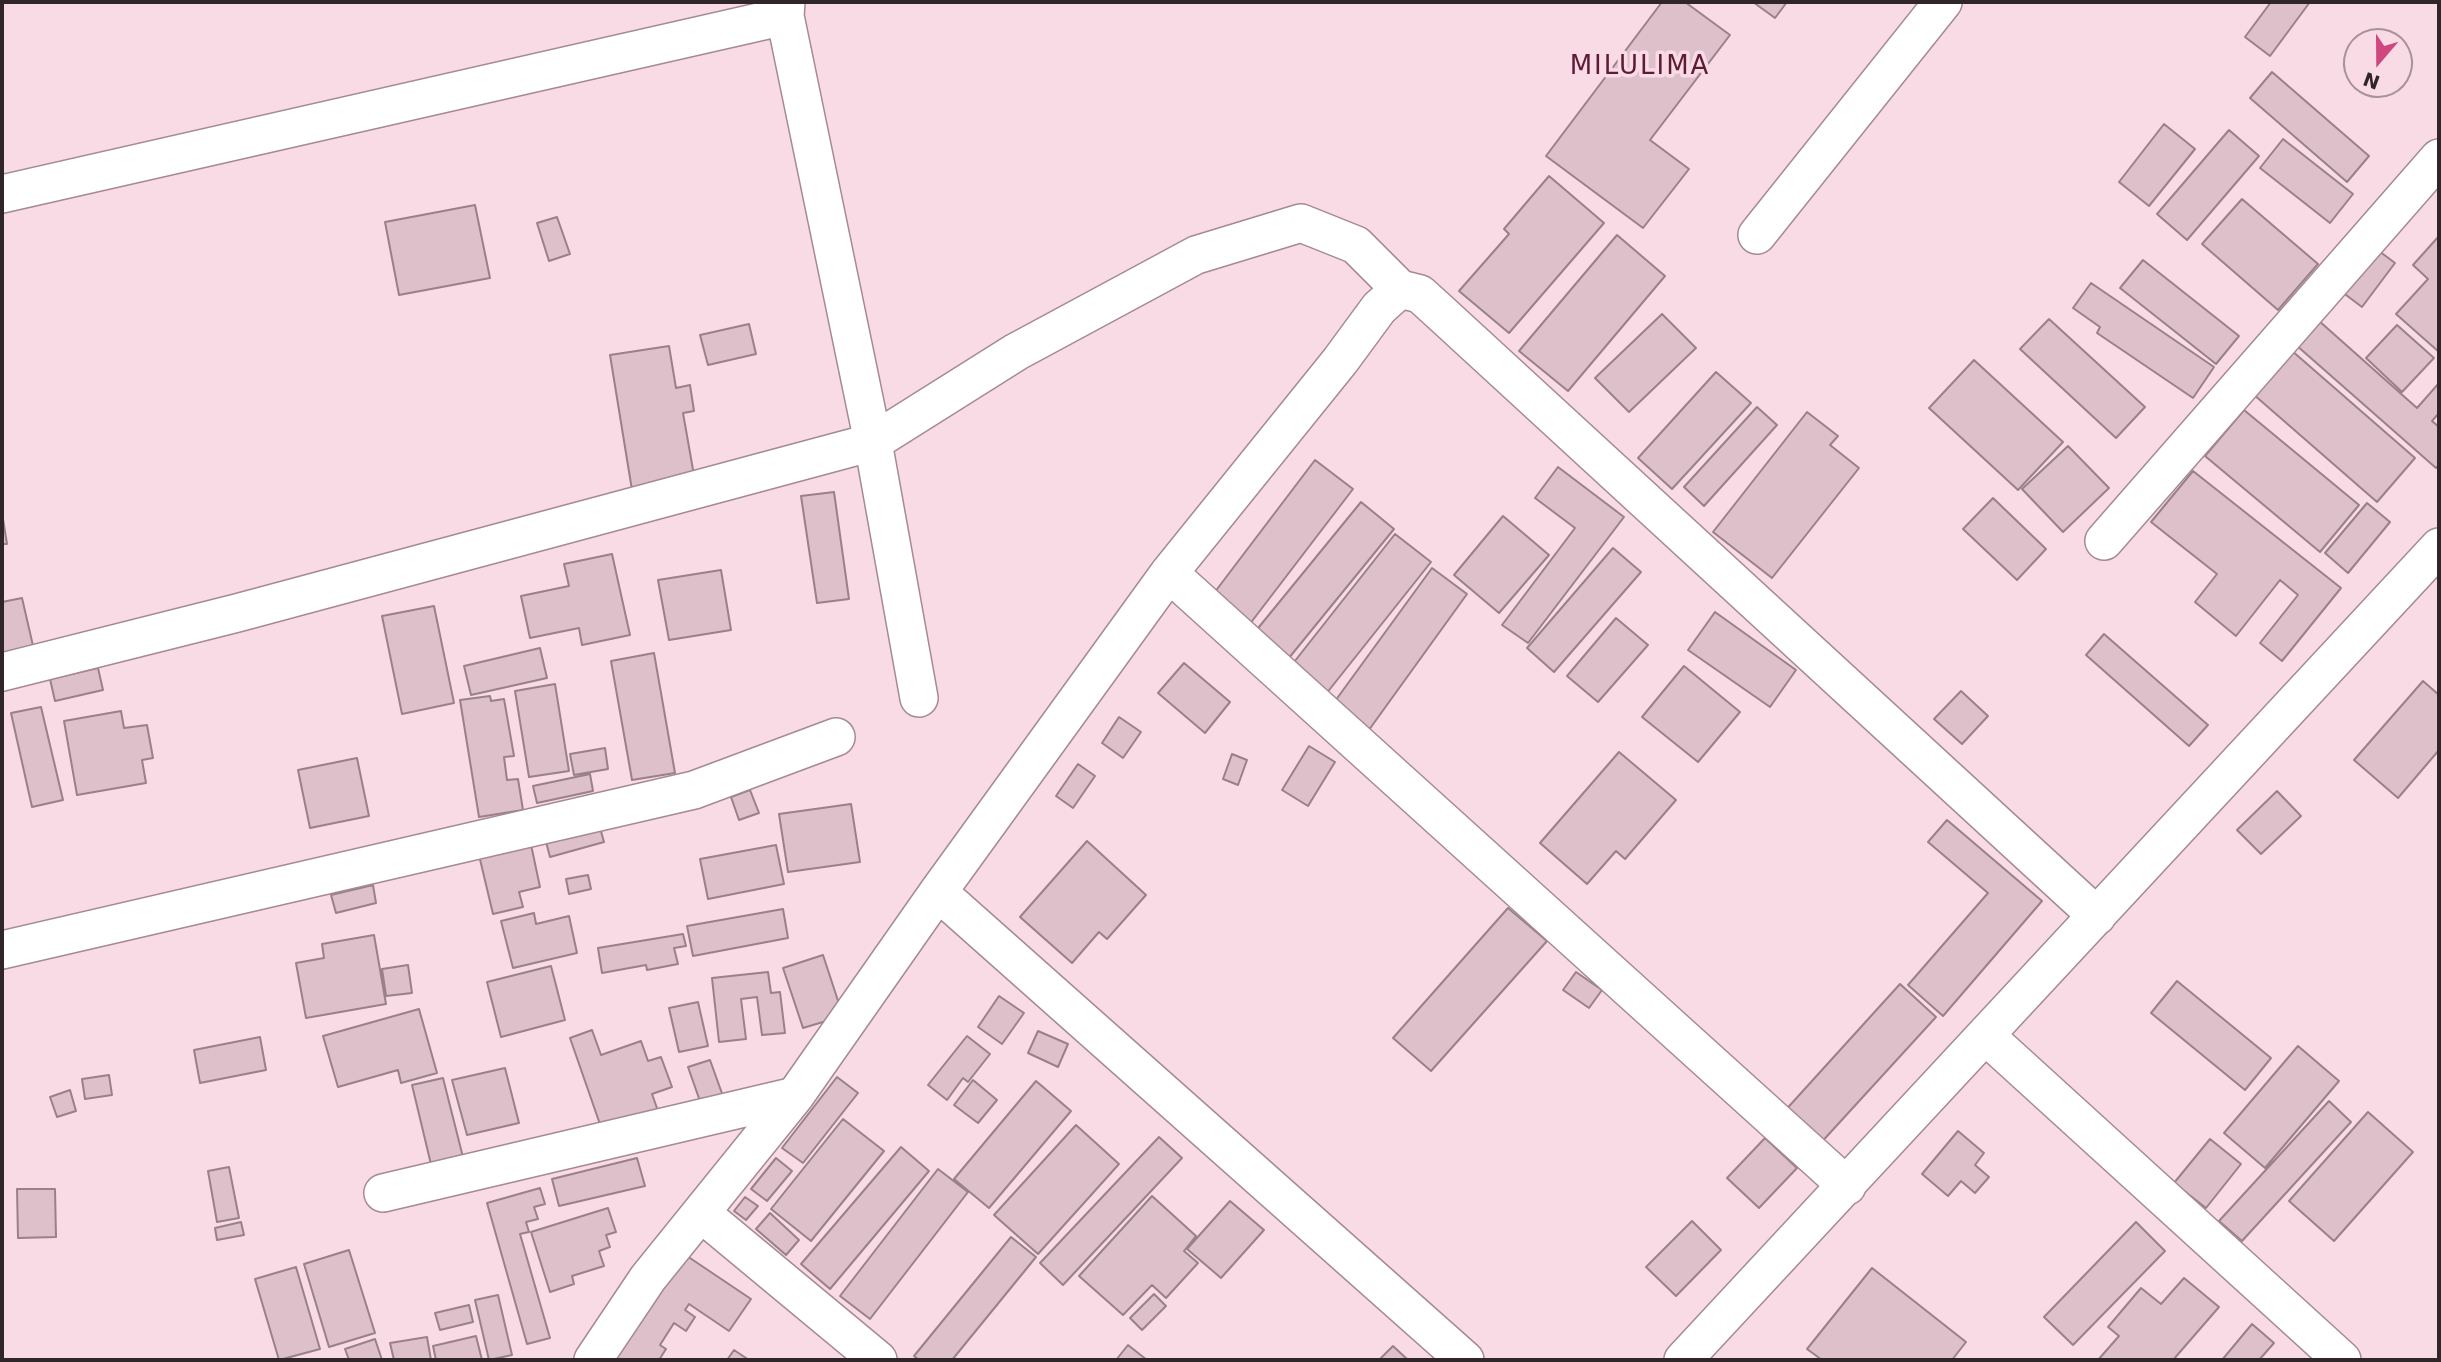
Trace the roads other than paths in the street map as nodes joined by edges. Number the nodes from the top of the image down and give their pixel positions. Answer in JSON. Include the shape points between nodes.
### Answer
{"nodes":[{"id":1,"x":1943,"y":2,"type":"edge"},
{"id":2,"x":786,"y":9,"type":"edge"},
{"id":3,"x":2439,"y":158,"type":"edge"},
{"id":4,"x":2,"y":194,"type":"edge"},
{"id":5,"x":1757,"y":235,"type":"dead end"},
{"id":6,"x":1400,"y":289,"type":"junction"},
{"id":7,"x":873,"y":442,"type":"junction"},
{"id":8,"x":2104,"y":541,"type":"dead end"},
{"id":9,"x":2439,"y":547,"type":"edge"},
{"id":10,"x":1169,"y":573,"type":"junction"},
{"id":11,"x":2,"y":671,"type":"edge"},
{"id":12,"x":919,"y":698,"type":"dead end"},
{"id":13,"x":836,"y":737,"type":"dead end"},
{"id":14,"x":938,"y":892,"type":"junction"},
{"id":15,"x":2097,"y":916,"type":"junction"},
{"id":16,"x":2,"y":950,"type":"edge"},
{"id":17,"x":1986,"y":1036,"type":"junction"},
{"id":18,"x":795,"y":1096,"type":"junction"},
{"id":19,"x":1847,"y":1186,"type":"junction"},
{"id":20,"x":383,"y":1193,"type":"dead end"},
{"id":21,"x":701,"y":1213,"type":"junction"},
{"id":22,"x":593,"y":1360,"type":"edge"},
{"id":23,"x":878,"y":1360,"type":"edge"},
{"id":24,"x":1465,"y":1360,"type":"edge"},
{"id":25,"x":1683,"y":1360,"type":"edge"},
{"id":26,"x":2342,"y":1360,"type":"edge"}],
"edges":[{"from":1,"to":5,"type":"street"},
{"from":2,"to":4,"type":"street"},
{"from":2,"to":7,"type":"street"},
{"from":3,"to":8,"type":"street"},
{"from":6,"to":7,"type":"street","via":[[1356,245],[1301,223],[1196,255],[1016,352]]},
{"from":6,"to":10,"type":"street","via":[[1379,308]]},
{"from":6,"to":15,"type":"street","via":[[1420,294]]},
{"from":7,"to":11,"type":"street","via":[[237,613]]},
{"from":7,"to":12,"type":"street"},
{"from":9,"to":15,"type":"street"},
{"from":10,"to":14,"type":"street"},
{"from":10,"to":19,"type":"street"},
{"from":13,"to":16,"type":"street","via":[[694,790]]},
{"from":14,"to":18,"type":"street"},
{"from":14,"to":24,"type":"street"},
{"from":15,"to":17,"type":"street"},
{"from":17,"to":19,"type":"street"},
{"from":17,"to":26,"type":"street"},
{"from":18,"to":20,"type":"street"},
{"from":18,"to":21,"type":"street"},
{"from":19,"to":25,"type":"street"},
{"from":21,"to":22,"type":"street","via":[[648,1278]]},
{"from":21,"to":23,"type":"street"}]}
